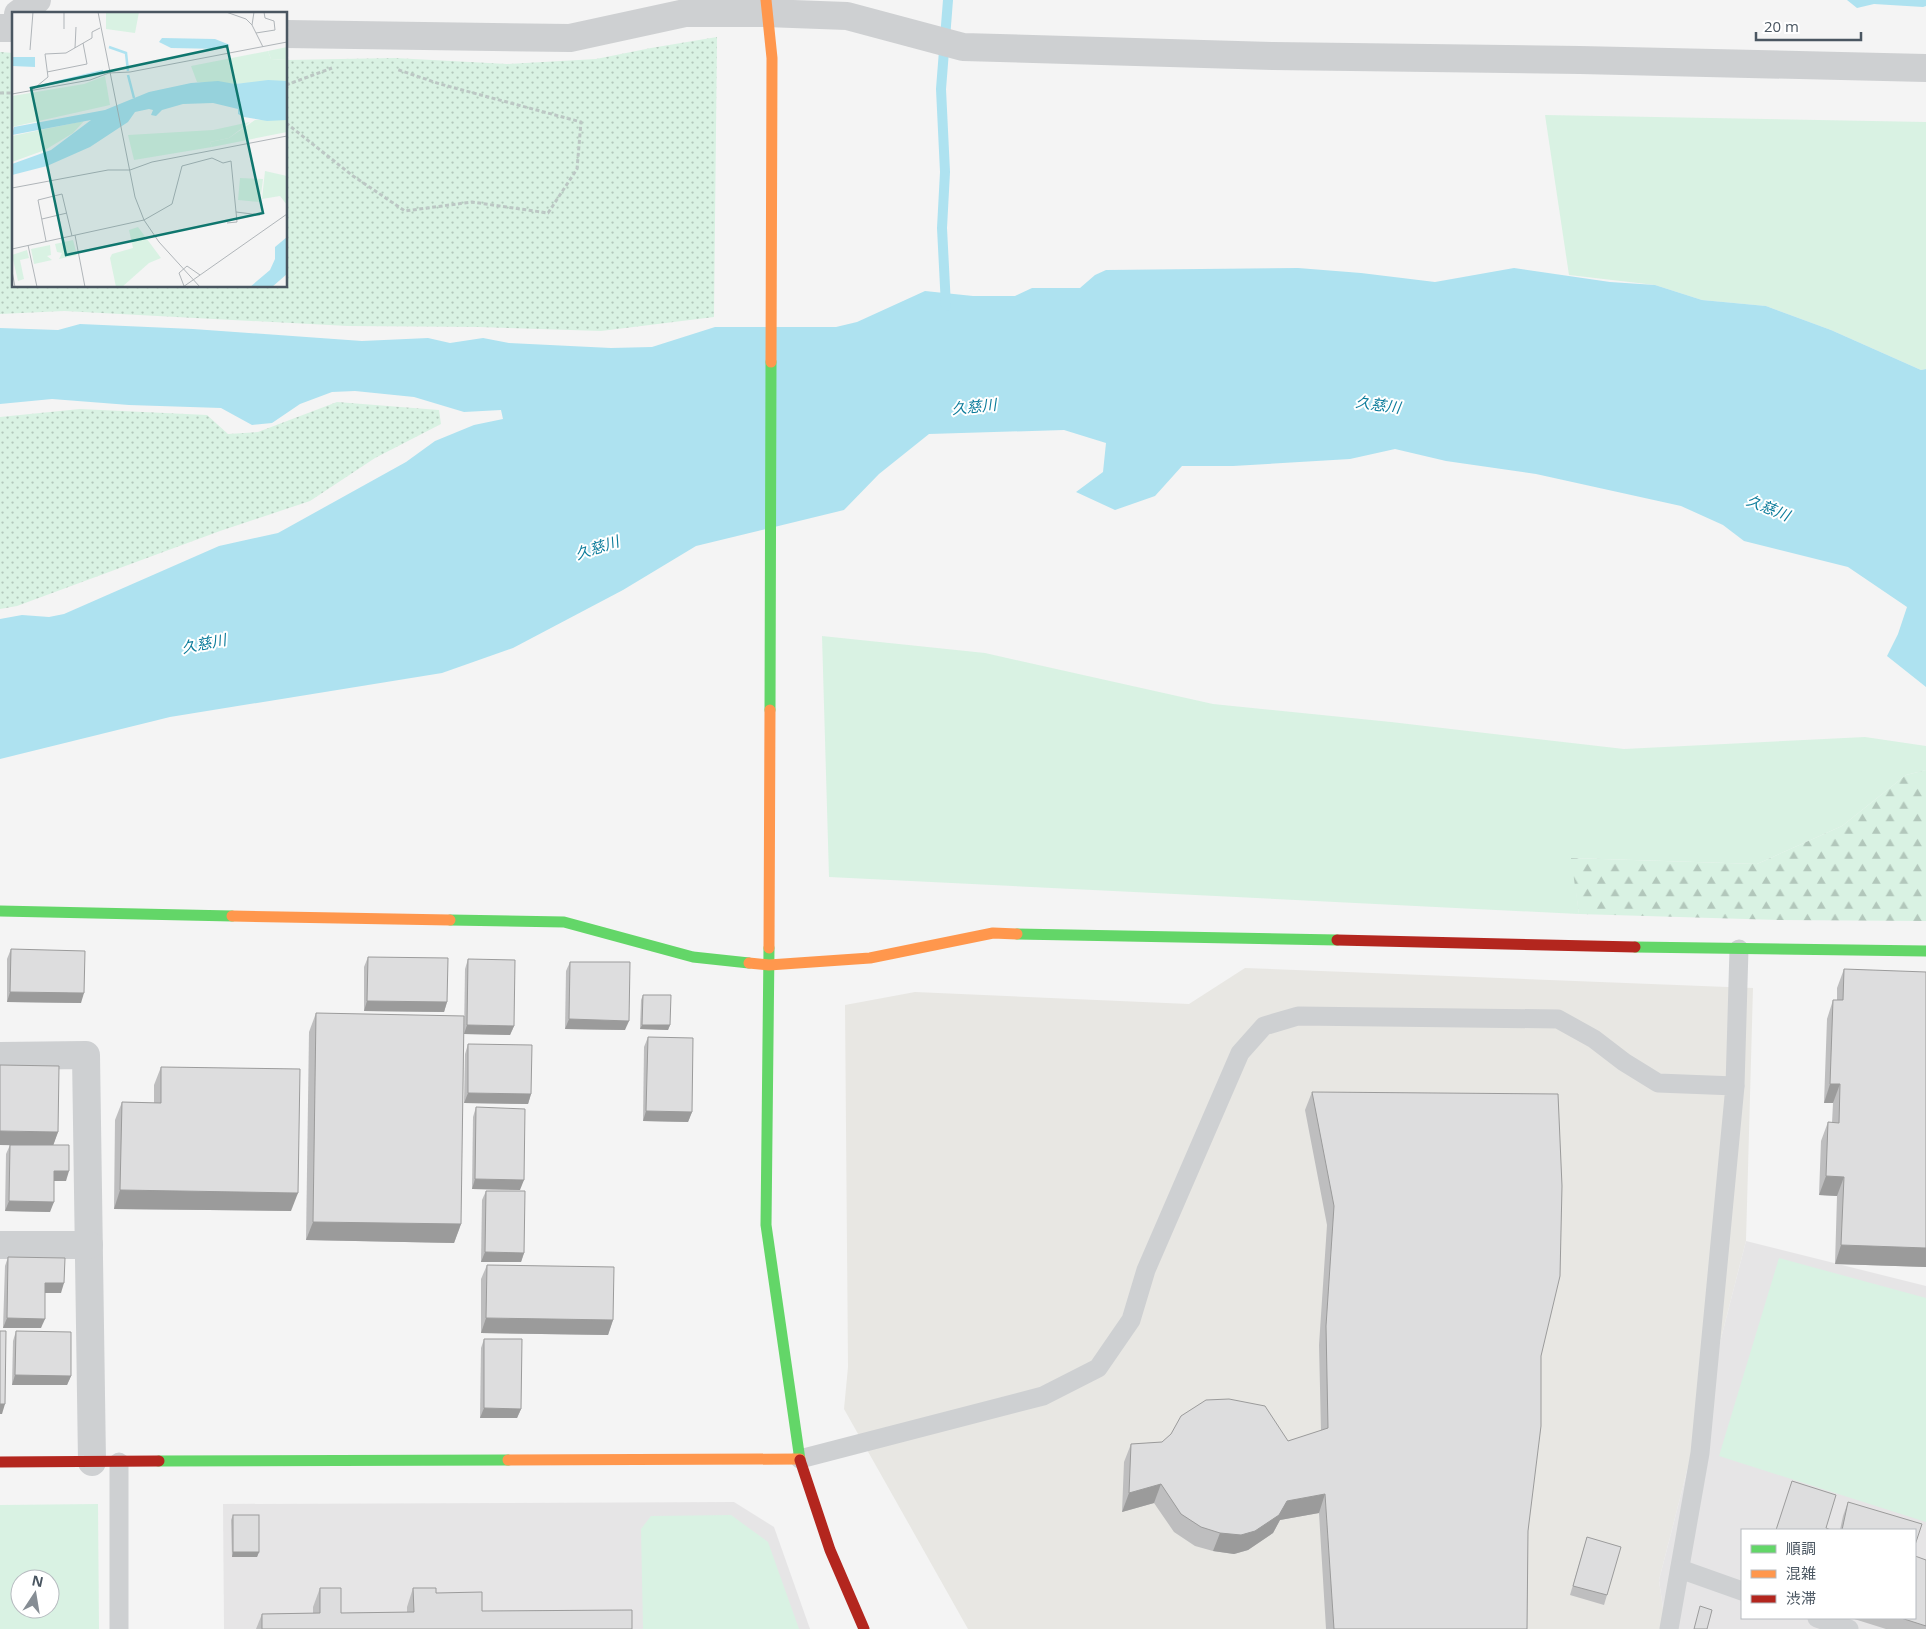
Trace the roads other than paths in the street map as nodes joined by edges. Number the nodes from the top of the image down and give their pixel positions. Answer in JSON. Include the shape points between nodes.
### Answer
{"nodes":[{"id":1,"x":38,"y":0,"type":"edge"},
{"id":2,"x":766,"y":6,"type":"edge"},
{"id":3,"x":21,"y":12,"type":"edge"},
{"id":4,"x":12,"y":18,"type":"edge"},
{"id":5,"x":0,"y":27,"type":"edge"},
{"id":6,"x":288,"y":34,"type":"edge"},
{"id":7,"x":1926,"y":68,"type":"edge"},
{"id":8,"x":0,"y":911,"type":"edge"},
{"id":9,"x":1739,"y":948,"type":"junction"},
{"id":10,"x":1926,"y":950,"type":"edge"},
{"id":11,"x":769,"y":965,"type":"junction"},
{"id":12,"x":0,"y":1056,"type":"edge"},
{"id":13,"x":1735,"y":1086,"type":"junction"},
{"id":14,"x":0,"y":1245,"type":"edge"},
{"id":15,"x":89,"y":1245,"type":"junction"},
{"id":16,"x":800,"y":1459,"type":"junction"},
{"id":17,"x":0,"y":1462,"type":"edge"},
{"id":18,"x":92,"y":1462,"type":"junction"},
{"id":19,"x":119,"y":1462,"type":"junction"},
{"id":20,"x":1680,"y":1569,"type":"junction"},
{"id":21,"x":1741,"y":1591,"type":"edge"},
{"id":22,"x":1821,"y":1619,"type":"edge"},
{"id":23,"x":119,"y":1629,"type":"edge"},
{"id":24,"x":864,"y":1629,"type":"edge"},
{"id":25,"x":1669,"y":1629,"type":"edge"},
{"id":26,"x":1849,"y":1629,"type":"edge"}],
"edges":[{"from":1,"to":3,"type":"street"},
{"from":2,"to":6,"type":"street","via":[[686,13],[570,38]]},
{"from":2,"to":7,"type":"street","via":[[847,16],[963,48]]},
{"from":2,"to":11,"type":"street","via":[[772,58]]},
{"from":4,"to":5,"type":"street"},
{"from":8,"to":11,"type":"street","via":[[564,922],[694,957]]},
{"from":9,"to":10,"type":"street"},
{"from":9,"to":11,"type":"street","via":[[992,933],[870,958]]},
{"from":9,"to":13,"type":"lane"},
{"from":11,"to":16,"type":"street","via":[[766,1225]]},
{"from":12,"to":15,"type":"street","via":[[86,1055]]},
{"from":13,"to":16,"type":"lane","via":[[1658,1083],[1594,1039],[1558,1019],[1298,1016],[1264,1026],[1240,1053],[1146,1270],[1131,1320],[1098,1368],[1043,1396]]},
{"from":13,"to":20,"type":"lane","via":[[1700,1453]]},
{"from":14,"to":15,"type":"street"},
{"from":15,"to":18,"type":"street"},
{"from":16,"to":19,"type":"street"},
{"from":16,"to":24,"type":"street","via":[[830,1550]]},
{"from":17,"to":18,"type":"street"},
{"from":18,"to":19,"type":"street"},
{"from":19,"to":23,"type":"lane"},
{"from":20,"to":21,"type":"lane"},
{"from":20,"to":25,"type":"lane"},
{"from":22,"to":26,"type":"lane"}]}
